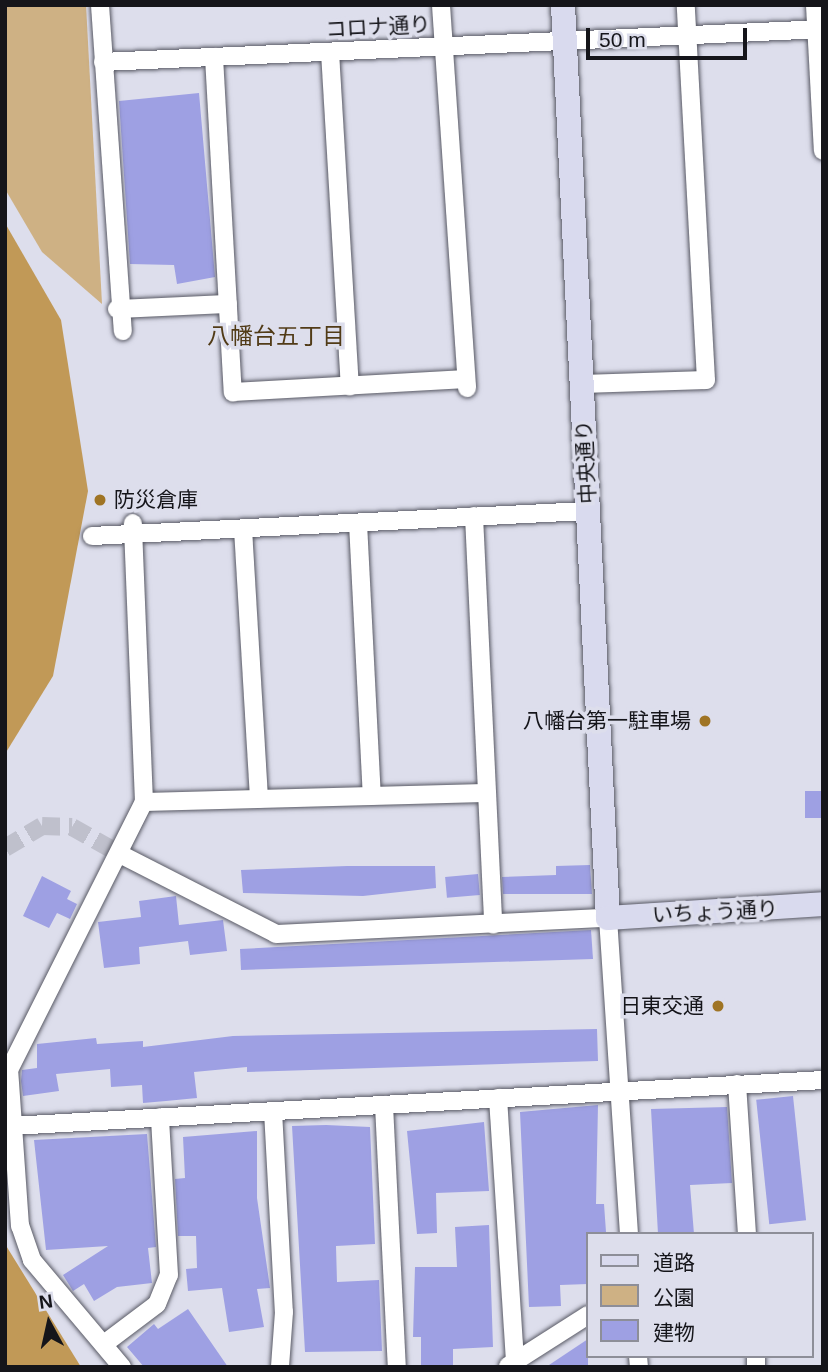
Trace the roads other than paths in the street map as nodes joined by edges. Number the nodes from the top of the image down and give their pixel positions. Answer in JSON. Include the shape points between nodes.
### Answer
{"nodes":[{"id":1,"x":100,"y":5,"type":"edge"},
{"id":2,"x":442,"y":5,"type":"edge"},
{"id":3,"x":562,"y":5,"type":"edge"},
{"id":4,"x":686,"y":5,"type":"edge"},
{"id":5,"x":815,"y":5,"type":"edge"},
{"id":6,"x":819,"y":29,"type":"edge"},
{"id":7,"x":688,"y":35,"type":"junction"},
{"id":8,"x":564,"y":41,"type":"junction"},
{"id":9,"x":444,"y":46,"type":"junction"},
{"id":10,"x":330,"y":52,"type":"junction"},
{"id":11,"x":214,"y":57,"type":"junction"},
{"id":12,"x":103,"y":62,"type":"junction"},
{"id":13,"x":823,"y":151,"type":"edge"},
{"id":14,"x":228,"y":304,"type":"junction"},
{"id":15,"x":117,"y":309,"type":"junction"},
{"id":16,"x":123,"y":331,"type":"dead end"},
{"id":17,"x":582,"y":384,"type":"junction"},
{"id":18,"x":350,"y":386,"type":"junction"},
{"id":19,"x":589,"y":511,"type":"junction"},
{"id":20,"x":474,"y":516,"type":"junction"},
{"id":21,"x":358,"y":523,"type":"junction"},
{"id":22,"x":131,"y":529,"type":"junction"},
{"id":23,"x":243,"y":529,"type":"junction"},
{"id":24,"x":92,"y":536,"type":"dead end"},
{"id":25,"x":485,"y":793,"type":"junction"},
{"id":26,"x":372,"y":796,"type":"junction"},
{"id":27,"x":259,"y":799,"type":"junction"},
{"id":28,"x":144,"y":802,"type":"junction"},
{"id":29,"x":120,"y":854,"type":"junction"},
{"id":30,"x":823,"y":904,"type":"edge"},
{"id":31,"x":608,"y":918,"type":"junction"},
{"id":32,"x":493,"y":925,"type":"junction"},
{"id":33,"x":823,"y":1080,"type":"edge"},
{"id":34,"x":737,"y":1084,"type":"junction"},
{"id":35,"x":618,"y":1091,"type":"junction"},
{"id":36,"x":498,"y":1098,"type":"junction"},
{"id":37,"x":384,"y":1105,"type":"junction"},
{"id":38,"x":273,"y":1111,"type":"junction"},
{"id":39,"x":160,"y":1117,"type":"junction"},
{"id":40,"x":11,"y":1126,"type":"junction"},
{"id":41,"x":629,"y":1232,"type":"edge"},
{"id":42,"x":747,"y":1232,"type":"edge"},
{"id":43,"x":586,"y":1316,"type":"edge"},
{"id":44,"x":104,"y":1344,"type":"junction"},
{"id":45,"x":511,"y":1364,"type":"edge"},
{"id":46,"x":122,"y":1367,"type":"edge"},
{"id":47,"x":280,"y":1367,"type":"edge"},
{"id":48,"x":397,"y":1367,"type":"edge"}],
"edges":[{"from":1,"to":12,"type":"street"},
{"from":2,"to":9,"type":"street"},
{"from":3,"to":8,"type":"street","name":"中央通り"},
{"from":4,"to":7,"type":"street"},
{"from":5,"to":6,"type":"street"},
{"from":6,"to":7,"type":"street","name":"コロナ通り"},
{"from":6,"to":13,"type":"street"},
{"from":7,"to":8,"type":"street","name":"コロナ通り"},
{"from":7,"to":17,"type":"street","via":[[706,380]]},
{"from":8,"to":9,"type":"street","name":"コロナ通り"},
{"from":8,"to":17,"type":"street","name":"中央通り"},
{"from":9,"to":10,"type":"street","name":"コロナ通り"},
{"from":9,"to":18,"type":"street","via":[[465,384]]},
{"from":10,"to":11,"type":"street","name":"コロナ通り"},
{"from":10,"to":18,"type":"street"},
{"from":11,"to":12,"type":"street","name":"コロナ通り"},
{"from":11,"to":14,"type":"street"},
{"from":12,"to":15,"type":"street"},
{"from":14,"to":15,"type":"street"},
{"from":14,"to":18,"type":"street","via":[[233,392]]},
{"from":15,"to":16,"type":"street"},
{"from":17,"to":19,"type":"street","name":"中央通り"},
{"from":19,"to":20,"type":"street"},
{"from":19,"to":31,"type":"street","name":"中央通り"},
{"from":20,"to":21,"type":"street"},
{"from":20,"to":25,"type":"street"},
{"from":21,"to":23,"type":"street"},
{"from":21,"to":26,"type":"street"},
{"from":22,"to":23,"type":"street"},
{"from":22,"to":24,"type":"street"},
{"from":22,"to":28,"type":"street"},
{"from":23,"to":27,"type":"street"},
{"from":25,"to":26,"type":"street"},
{"from":25,"to":32,"type":"street"},
{"from":26,"to":27,"type":"street"},
{"from":27,"to":28,"type":"street"},
{"from":28,"to":29,"type":"street"},
{"from":29,"to":32,"type":"street","via":[[276,934]]},
{"from":29,"to":40,"type":"street","via":[[9,1070]]},
{"from":30,"to":31,"type":"street","name":"いちょう通り"},
{"from":31,"to":32,"type":"street"},
{"from":31,"to":35,"type":"street"},
{"from":33,"to":34,"type":"street"},
{"from":34,"to":35,"type":"street"},
{"from":34,"to":42,"type":"street"},
{"from":35,"to":36,"type":"street"},
{"from":35,"to":41,"type":"street"},
{"from":36,"to":37,"type":"street"},
{"from":36,"to":45,"type":"street"},
{"from":37,"to":38,"type":"street"},
{"from":37,"to":48,"type":"street"},
{"from":38,"to":39,"type":"street"},
{"from":38,"to":47,"type":"street","via":[[284,1312]]},
{"from":39,"to":40,"type":"street"},
{"from":39,"to":44,"type":"street","via":[[169,1275],[157,1304]]},
{"from":40,"to":44,"type":"street","via":[[20,1226],[32,1260]]},
{"from":43,"to":45,"type":"street"},
{"from":44,"to":46,"type":"street"}]}
